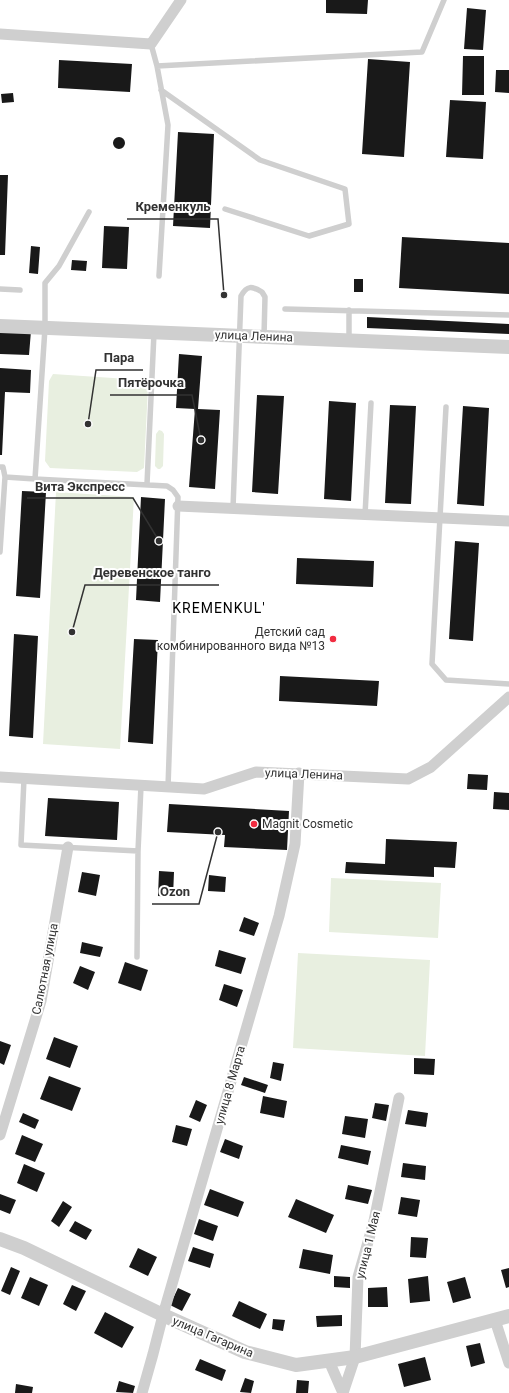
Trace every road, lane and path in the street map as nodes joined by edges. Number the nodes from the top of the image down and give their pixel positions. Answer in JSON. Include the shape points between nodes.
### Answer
{"nodes":[{"id":1,"x":181,"y":0,"type":"edge"},
{"id":2,"x":444,"y":0,"type":"edge"},
{"id":3,"x":0,"y":34,"type":"edge"},
{"id":4,"x":151,"y":44,"type":"junction"},
{"id":5,"x":157,"y":66,"type":"junction"},
{"id":6,"x":162,"y":90,"type":"junction"},
{"id":7,"x":224,"y":209,"type":"dead end"},
{"id":8,"x":88,"y":212,"type":"dead end"},
{"id":9,"x":159,"y":276,"type":"dead end"},
{"id":10,"x":0,"y":289,"type":"edge"},
{"id":11,"x":20,"y":290,"type":"dead end"},
{"id":12,"x":285,"y":308,"type":"dead end"},
{"id":13,"x":349,"y":310,"type":"junction"},
{"id":14,"x":509,"y":315,"type":"edge"},
{"id":15,"x":0,"y":326,"type":"edge"},
{"id":16,"x":45,"y":328,"type":"junction"},
{"id":17,"x":154,"y":332,"type":"junction"},
{"id":18,"x":239,"y":336,"type":"junction"},
{"id":19,"x":264,"y":336,"type":"junction"},
{"id":20,"x":349,"y":340,"type":"junction"},
{"id":21,"x":509,"y":347,"type":"edge"},
{"id":22,"x":371,"y":403,"type":"dead end"},
{"id":23,"x":446,"y":408,"type":"dead end"},
{"id":24,"x":0,"y":467,"type":"edge"},
{"id":25,"x":5,"y":477,"type":"junction"},
{"id":26,"x":35,"y":479,"type":"junction"},
{"id":27,"x":146,"y":484,"type":"junction"},
{"id":28,"x":178,"y":506,"type":"junction"},
{"id":29,"x":233,"y":508,"type":"junction"},
{"id":30,"x":366,"y":515,"type":"junction"},
{"id":31,"x":440,"y":518,"type":"junction"},
{"id":32,"x":509,"y":521,"type":"edge"},
{"id":33,"x":0,"y":552,"type":"edge"},
{"id":34,"x":509,"y":684,"type":"edge"},
{"id":35,"x":509,"y":697,"type":"edge"},
{"id":36,"x":299,"y":773,"type":"junction"},
{"id":37,"x":0,"y":777,"type":"edge"},
{"id":38,"x":24,"y":779,"type":"junction"},
{"id":39,"x":142,"y":786,"type":"junction"},
{"id":40,"x":168,"y":787,"type":"junction"},
{"id":41,"x":68,"y":847,"type":"junction"},
{"id":42,"x":138,"y":851,"type":"junction"},
{"id":43,"x":137,"y":957,"type":"dead end"},
{"id":44,"x":399,"y":1098,"type":"dead end"},
{"id":45,"x":0,"y":1135,"type":"edge"},
{"id":46,"x":0,"y":1239,"type":"edge"},
{"id":47,"x":163,"y":1315,"type":"junction"},
{"id":48,"x":509,"y":1316,"type":"edge"},
{"id":49,"x":495,"y":1320,"type":"junction"},
{"id":50,"x":355,"y":1357,"type":"junction"},
{"id":51,"x":328,"y":1361,"type":"junction"},
{"id":52,"x":509,"y":1363,"type":"edge"},
{"id":53,"x":142,"y":1393,"type":"edge"},
{"id":54,"x":343,"y":1393,"type":"edge"}],
"edges":[{"from":1,"to":4,"type":"street"},
{"from":2,"to":5,"type":"lane","via":[[422,52]]},
{"from":3,"to":4,"type":"street"},
{"from":4,"to":5,"type":"lane"},
{"from":5,"to":6,"type":"lane"},
{"from":6,"to":7,"type":"lane","via":[[260,160],[345,189],[348,224],[309,236]]},
{"from":6,"to":9,"type":"lane","via":[[168,125]]},
{"from":8,"to":16,"type":"lane","via":[[59,266],[44,283]]},
{"from":10,"to":11,"type":"lane"},
{"from":12,"to":13,"type":"lane"},
{"from":13,"to":14,"type":"lane"},
{"from":13,"to":20,"type":"lane"},
{"from":15,"to":16,"type":"street","name":"улица Ленина"},
{"from":16,"to":17,"type":"street","name":"улица Ленина"},
{"from":16,"to":26,"type":"lane"},
{"from":17,"to":18,"type":"street","name":"улица Ленина"},
{"from":17,"to":27,"type":"lane"},
{"from":18,"to":19,"type":"street","name":"улица Ленина"},
{"from":18,"to":19,"type":"lane","via":[[241,296],[244,290],[256,288],[265,297]]},
{"from":18,"to":29,"type":"lane"},
{"from":19,"to":20,"type":"street","name":"улица Ленина"},
{"from":20,"to":21,"type":"street","name":"улица Ленина"},
{"from":22,"to":30,"type":"lane"},
{"from":23,"to":31,"type":"lane"},
{"from":24,"to":25,"type":"lane","via":[[3,467]]},
{"from":25,"to":26,"type":"lane"},
{"from":25,"to":33,"type":"lane"},
{"from":26,"to":27,"type":"lane"},
{"from":27,"to":28,"type":"lane","via":[[167,486],[173,490],[178,497]]},
{"from":28,"to":29,"type":"street"},
{"from":28,"to":40,"type":"lane"},
{"from":29,"to":30,"type":"street"},
{"from":30,"to":31,"type":"street"},
{"from":31,"to":32,"type":"street"},
{"from":31,"to":34,"type":"lane","via":[[432,664],[446,680]]},
{"from":35,"to":36,"type":"street","name":"улица Ленина","via":[[431,767],[408,778]]},
{"from":36,"to":40,"type":"street","name":"улица Ленина","via":[[256,772],[204,790]]},
{"from":36,"to":47,"type":"street","name":"улица 8 Марта","via":[[295,844],[279,916]]},
{"from":37,"to":38,"type":"street","name":"улица Ленина"},
{"from":38,"to":39,"type":"street","name":"улица Ленина"},
{"from":38,"to":41,"type":"lane","via":[[21,845]]},
{"from":39,"to":40,"type":"street","name":"улица Ленина"},
{"from":39,"to":42,"type":"lane"},
{"from":41,"to":42,"type":"lane"},
{"from":41,"to":45,"type":"street","name":"Салютная улица","via":[[41,1001]]},
{"from":42,"to":43,"type":"lane"},
{"from":44,"to":50,"type":"street","name":"улица 1 Мая","via":[[374,1221],[358,1277]]},
{"from":46,"to":47,"type":"street","name":"улица Гагарина"},
{"from":47,"to":51,"type":"street","name":"улица Гагарина","via":[[245,1352],[296,1365]]},
{"from":47,"to":53,"type":"street","name":"улица 8 Марта"},
{"from":48,"to":49,"type":"street","name":"улица Гагарина"},
{"from":49,"to":50,"type":"street","name":"улица Гагарина"},
{"from":49,"to":52,"type":"street"},
{"from":50,"to":51,"type":"street","name":"улица Гагарина"},
{"from":50,"to":54,"type":"street","name":"улица 1 Мая"},
{"from":51,"to":54,"type":"street"}]}
